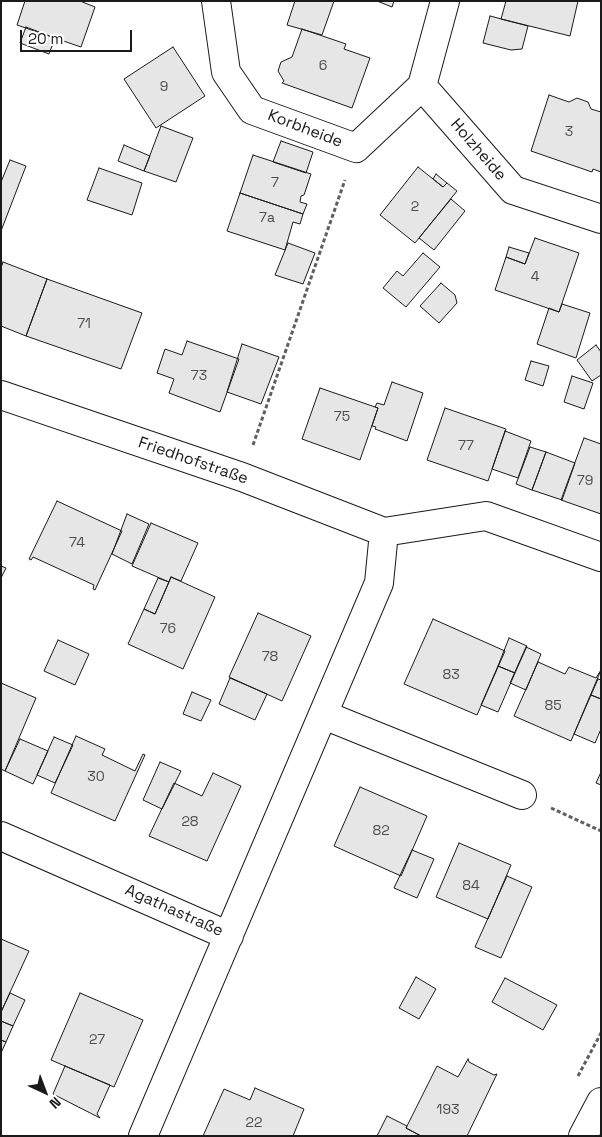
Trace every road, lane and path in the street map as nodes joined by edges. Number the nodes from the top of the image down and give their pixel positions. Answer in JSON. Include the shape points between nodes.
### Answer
{"nodes":[{"id":1,"x":216,"y":1,"type":"edge"},
{"id":2,"x":445,"y":1,"type":"edge"},
{"id":3,"x":422,"y":86,"type":"junction"},
{"id":4,"x":356,"y":148,"type":"junction"},
{"id":5,"x":601,"y":219,"type":"edge"},
{"id":6,"x":1,"y":395,"type":"edge"},
{"id":7,"x":242,"y":478,"type":"junction"},
{"id":8,"x":384,"y":532,"type":"junction"},
{"id":9,"x":601,"y":557,"type":"edge"},
{"id":10,"x":324,"y":714,"type":"junction"},
{"id":11,"x":522,"y":795,"type":"joint"},
{"id":12,"x":601,"y":831,"type":"edge"},
{"id":13,"x":1,"y":836,"type":"edge"},
{"id":14,"x":229,"y":936,"type":"junction"},
{"id":15,"x":601,"y":1102,"type":"edge"},
{"id":16,"x":143,"y":1136,"type":"edge"},
{"id":17,"x":584,"y":1136,"type":"edge"}],
"edges":[{"from":1,"to":4,"type":"street","name":"Korbheide","via":[[226,72],[252,110]]},
{"from":2,"to":3,"type":"street"},
{"from":3,"to":4,"type":"street","name":"Korbheide"},
{"from":3,"to":5,"type":"street","name":"Holzheide","via":[[513,190]]},
{"from":4,"to":7,"type":"path"},
{"from":6,"to":7,"type":"street","name":"Friedhofstraße"},
{"from":7,"to":8,"type":"street","name":"Friedhofstraße"},
{"from":8,"to":9,"type":"street","name":"Friedhofstraße","via":[[486,516]]},
{"from":8,"to":10,"type":"street","via":[[380,583]]},
{"from":10,"to":11,"type":"street"},
{"from":10,"to":14,"type":"street"},
{"from":11,"to":12,"type":"path"},
{"from":13,"to":14,"type":"street","name":"Agathastraße"},
{"from":14,"to":16,"type":"street","name":"Agathastraße"},
{"from":15,"to":17,"type":"street"}]}
